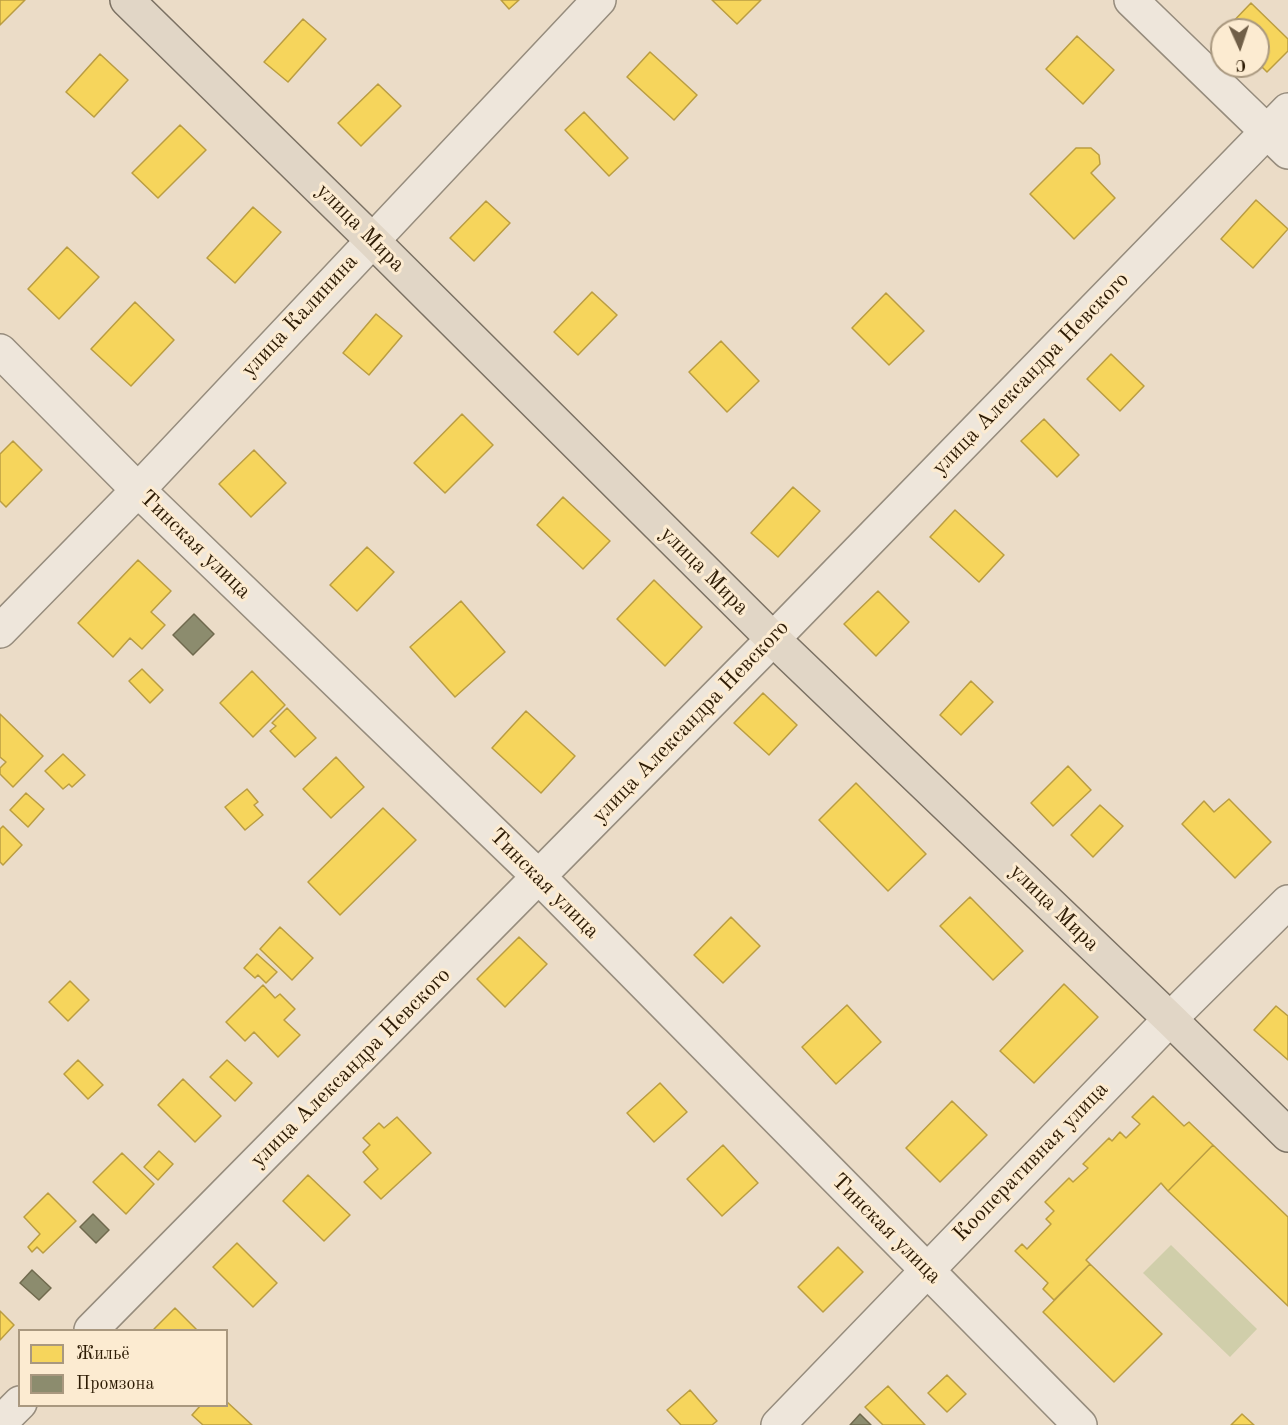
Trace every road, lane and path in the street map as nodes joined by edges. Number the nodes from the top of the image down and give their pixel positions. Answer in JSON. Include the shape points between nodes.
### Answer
{"nodes":[{"id":1,"x":127,"y":0,"type":"edge"},
{"id":2,"x":599,"y":0,"type":"edge"},
{"id":3,"x":1131,"y":0,"type":"edge"},
{"id":4,"x":1281,"y":131,"type":"edge"},
{"id":5,"x":372,"y":240,"type":"junction"},
{"id":6,"x":0,"y":351,"type":"edge"},
{"id":7,"x":138,"y":490,"type":"junction"},
{"id":8,"x":0,"y":631,"type":"edge"},
{"id":9,"x":772,"y":639,"type":"junction"},
{"id":10,"x":539,"y":877,"type":"junction"},
{"id":11,"x":1288,"y":902,"type":"edge"},
{"id":12,"x":1170,"y":1019,"type":"junction"},
{"id":13,"x":1288,"y":1135,"type":"edge"},
{"id":14,"x":926,"y":1270,"type":"junction"},
{"id":15,"x":93,"y":1329,"type":"edge"},
{"id":16,"x":18,"y":1405,"type":"edge"},
{"id":17,"x":0,"y":1423,"type":"edge"},
{"id":18,"x":778,"y":1425,"type":"edge"},
{"id":19,"x":1080,"y":1425,"type":"edge"}],
"edges":[{"from":1,"to":5,"type":"main road","name":"улица Мира"},
{"from":2,"to":5,"type":"street","name":"улица Калинина"},
{"from":3,"to":4,"type":"street"},
{"from":4,"to":9,"type":"street","name":"улица Александра Невского"},
{"from":5,"to":7,"type":"street","name":"улица Калинина"},
{"from":5,"to":9,"type":"main road","name":"улица Мира"},
{"from":6,"to":7,"type":"street","name":"Тинская улица"},
{"from":7,"to":8,"type":"street","name":"улица Калинина"},
{"from":7,"to":10,"type":"street","name":"Тинская улица"},
{"from":9,"to":10,"type":"street","name":"улица Александра Невского"},
{"from":9,"to":12,"type":"main road","name":"улица Мира"},
{"from":10,"to":14,"type":"street","name":"Тинская улица"},
{"from":10,"to":15,"type":"street","name":"улица Александра Невского"},
{"from":11,"to":12,"type":"street","name":"Кооперативная улица"},
{"from":12,"to":13,"type":"main road","name":"улица Мира"},
{"from":12,"to":14,"type":"street","name":"Кооперативная улица"},
{"from":14,"to":18,"type":"street","name":"Кооперативная улица"},
{"from":14,"to":19,"type":"street","name":"Тинская улица"},
{"from":16,"to":17,"type":"street"}]}
